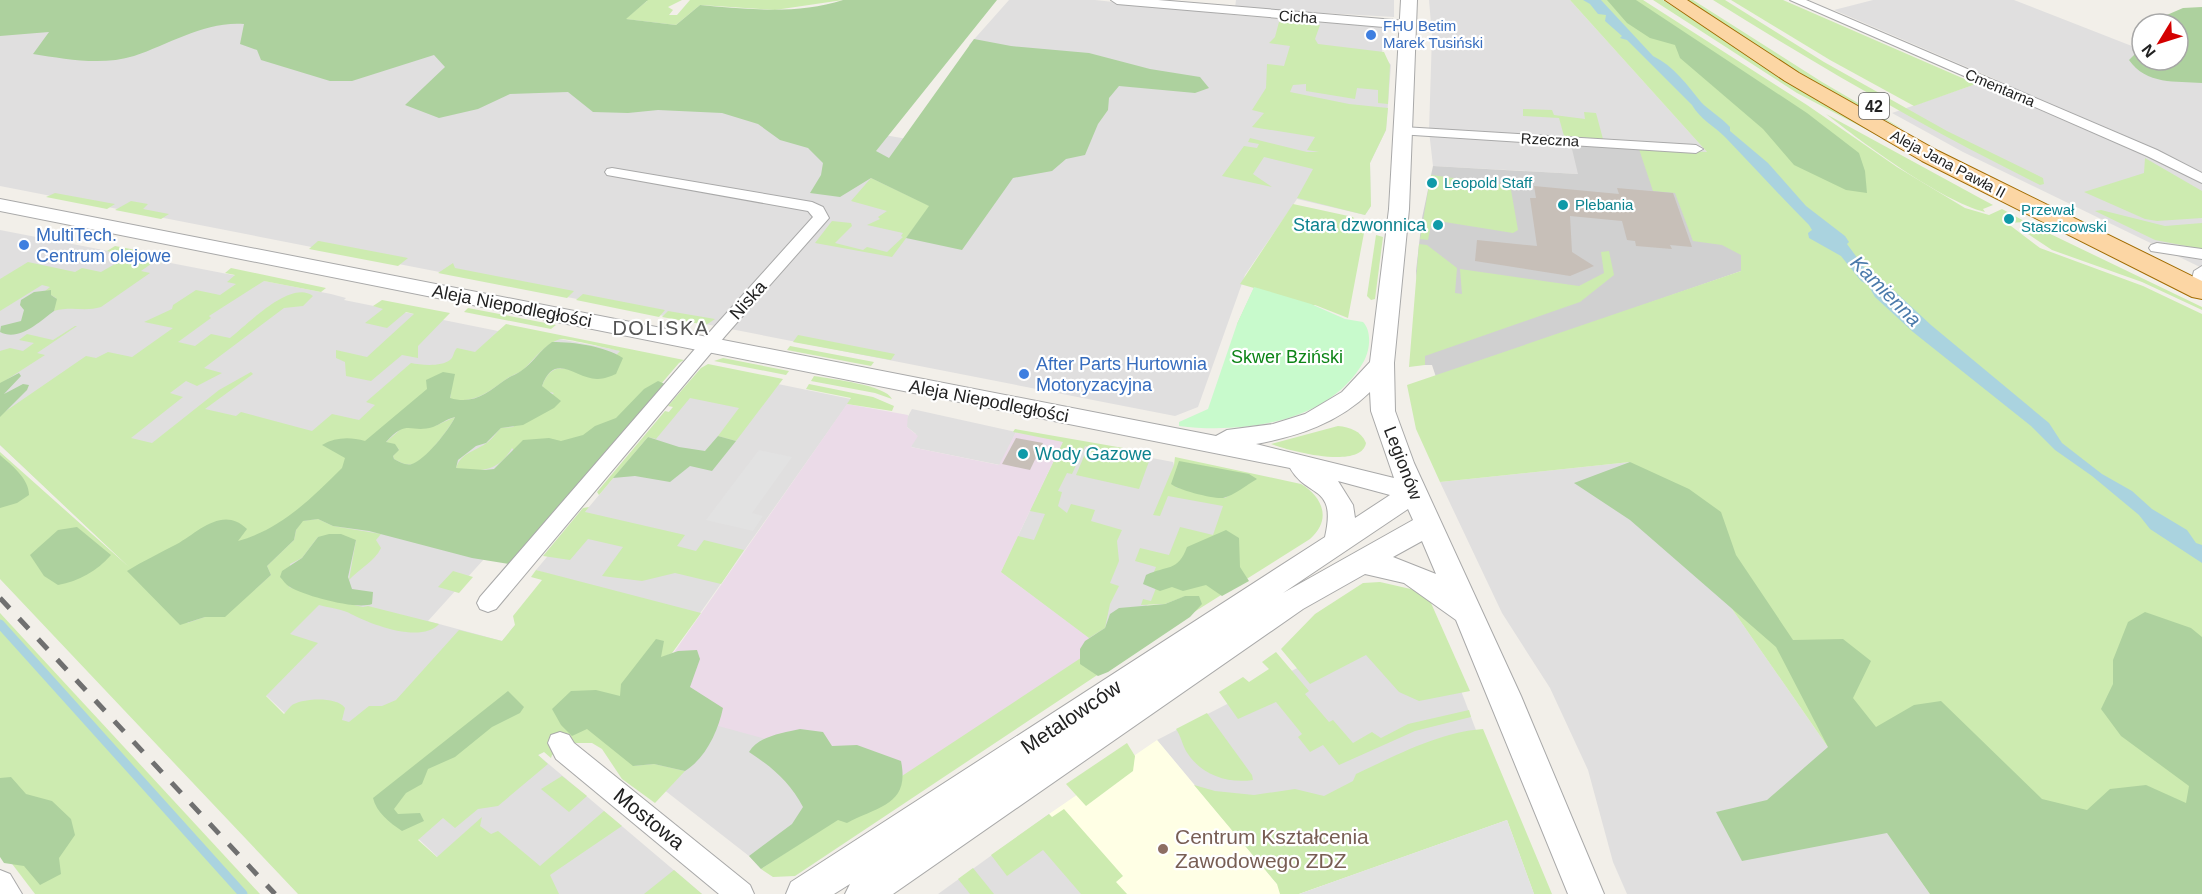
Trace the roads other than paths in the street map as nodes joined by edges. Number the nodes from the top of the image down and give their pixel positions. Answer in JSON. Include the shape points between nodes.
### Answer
{"nodes":[{"id":1,"x":1117,"y":0,"type":"edge"},
{"id":2,"x":1409,"y":0,"type":"edge"},
{"id":3,"x":1674,"y":0,"type":"edge"},
{"id":4,"x":1703,"y":0,"type":"edge"},
{"id":5,"x":1796,"y":0,"type":"edge"},
{"id":6,"x":1238,"y":6,"type":"edge"},
{"id":7,"x":1407,"y":25,"type":"junction"},
{"id":8,"x":1403,"y":131,"type":"junction"},
{"id":9,"x":1696,"y":149,"type":"dead end"},
{"id":10,"x":612,"y":172,"type":"dead end"},
{"id":11,"x":2202,"y":179,"type":"edge"},
{"id":12,"x":2008,"y":187,"type":"junction"},
{"id":13,"x":0,"y":205,"type":"edge"},
{"id":14,"x":2157,"y":248,"type":"junction"},
{"id":15,"x":2202,"y":254,"type":"edge"},
{"id":16,"x":2201,"y":282,"type":"edge"},
{"id":17,"x":709,"y":345,"type":"junction"},
{"id":18,"x":1382,"y":363,"type":"junction"},
{"id":19,"x":1202,"y":442,"type":"junction"},
{"id":20,"x":1293,"y":460,"type":"junction"},
{"id":21,"x":1414,"y":492,"type":"junction"},
{"id":22,"x":1427,"y":525,"type":"junction"},
{"id":23,"x":1348,"y":551,"type":"junction"},
{"id":24,"x":488,"y":603,"type":"dead end"},
{"id":25,"x":1468,"y":616,"type":"junction"},
{"id":26,"x":560,"y":743,"type":"dead end"},
{"id":27,"x":0,"y":883,"type":"edge"},
{"id":28,"x":8,"y":894,"type":"edge"},
{"id":29,"x":740,"y":894,"type":"edge"},
{"id":30,"x":804,"y":894,"type":"edge"},
{"id":31,"x":863,"y":894,"type":"edge"},
{"id":32,"x":1586,"y":894,"type":"edge"}],
"edges":[{"from":1,"to":6,"type":"street","name":"Cicha"},
{"from":2,"to":7,"type":"street","name":"Legionów"},
{"from":3,"to":12,"type":"main road","name":"Aleja Jana Pawła II","number":"42","via":[[1818,92]]},
{"from":4,"to":12,"type":"main road","name":"Aleja Jana Pawła II","number":"42"},
{"from":5,"to":11,"type":"street","name":"Cmentarna","via":[[2152,153]]},
{"from":6,"to":7,"type":"street","name":"Cicha"},
{"from":7,"to":8,"type":"street","name":"Legionów"},
{"from":8,"to":9,"type":"street","name":"Rzeczna"},
{"from":8,"to":18,"type":"street","name":"Legionów","via":[[1399,209]]},
{"from":10,"to":17,"type":"street","name":"Niska","via":[[812,207],[820,214],[818,223]]},
{"from":12,"to":14,"type":"main road","name":"Aleja Jana Pawła II","number":"42"},
{"from":12,"to":16,"type":"main road","name":"Aleja Jana Pawła II","number":"42","via":[[2081,233]]},
{"from":13,"to":17,"type":"street","name":"Aleja Niepodległości"},
{"from":14,"to":15,"type":"street"},
{"from":14,"to":16,"type":"main road","name":"Aleja Jana Pawła II","number":"42"},
{"from":17,"to":19,"type":"street","name":"Aleja Niepodległości"},
{"from":17,"to":24,"type":"street","name":"Niska"},
{"from":18,"to":19,"type":"street","name":"Aleja Niepodległości","via":[[1351,400],[1319,418],[1286,430]]},
{"from":18,"to":21,"type":"street","name":"Legionów","via":[[1383,411]]},
{"from":19,"to":20,"type":"street","name":"Aleja Niepodległości"},
{"from":20,"to":21,"type":"street","name":"Aleja Niepodległości"},
{"from":20,"to":23,"type":"street","via":[[1333,490],[1341,502]]},
{"from":21,"to":22,"type":"street","name":"Legionów"},
{"from":21,"to":23,"type":"street","name":"Metalowców"},
{"from":22,"to":23,"type":"street","name":"Metalowców"},
{"from":22,"to":25,"type":"street","name":"Legionów"},
{"from":23,"to":25,"type":"street","via":[[1420,576]]},
{"from":23,"to":30,"type":"street","name":"Metalowców"},
{"from":23,"to":31,"type":"street","name":"Metalowców","via":[[1293,601]]},
{"from":25,"to":32,"type":"street","name":"Legionów"},
{"from":26,"to":29,"type":"street","name":"Mostowa"},
{"from":27,"to":28,"type":"street"}]}
